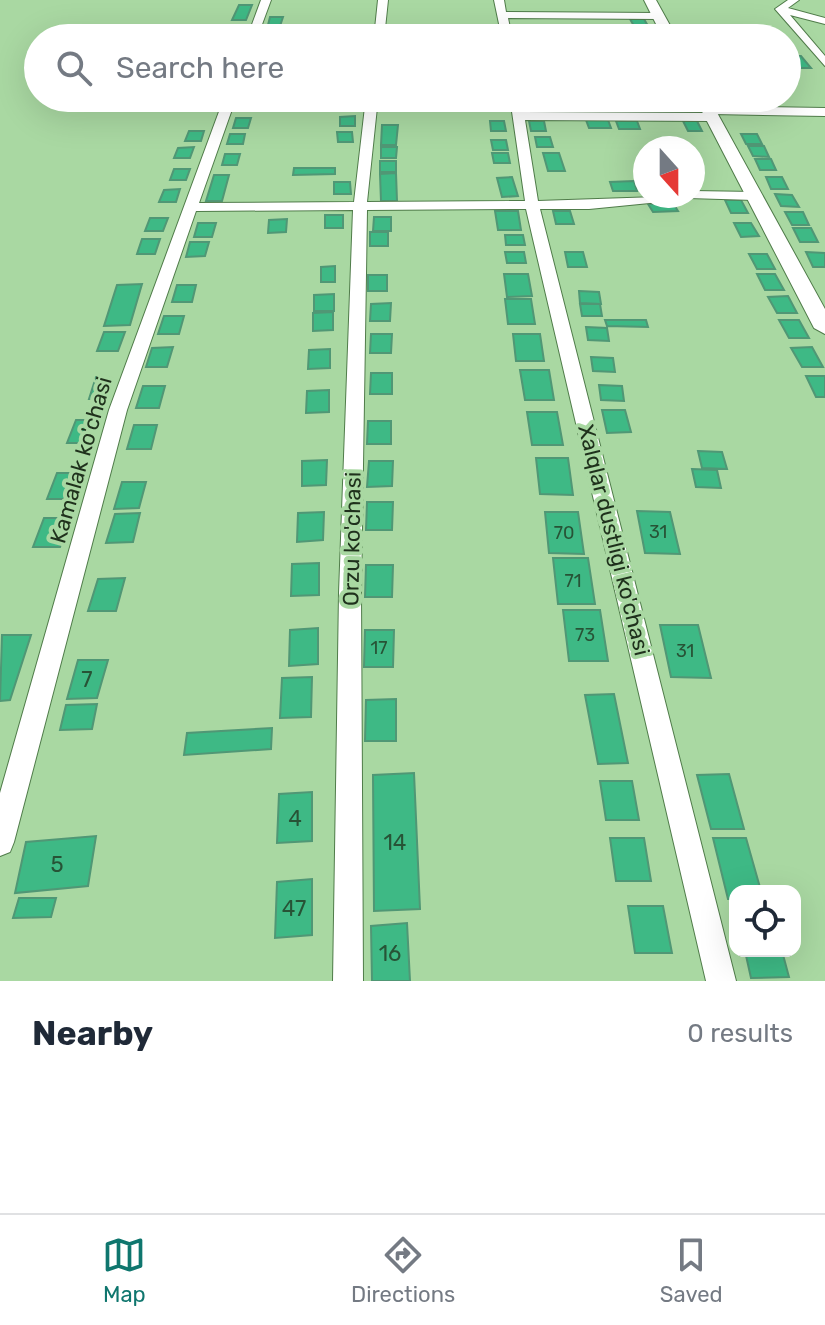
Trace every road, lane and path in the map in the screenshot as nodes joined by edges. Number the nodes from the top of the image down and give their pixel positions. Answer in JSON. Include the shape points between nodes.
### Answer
{"nodes":[{"id":1,"x":266,"y":0,"type":"edge"},
{"id":2,"x":383,"y":0,"type":"edge"},
{"id":3,"x":499,"y":0,"type":"edge"},
{"id":4,"x":650,"y":0,"type":"edge"},
{"id":5,"x":794,"y":0,"type":"edge"},
{"id":6,"x":780,"y":9,"type":"junction"},
{"id":7,"x":502,"y":15,"type":"junction"},
{"id":8,"x":658,"y":16,"type":"junction"},
{"id":9,"x":825,"y":21,"type":"edge"},
{"id":10,"x":257,"y":24,"type":"edge"},
{"id":11,"x":380,"y":24,"type":"edge"},
{"id":12,"x":504,"y":24,"type":"edge"},
{"id":13,"x":662,"y":24,"type":"edge"},
{"id":14,"x":793,"y":24,"type":"edge"},
{"id":15,"x":801,"y":33,"type":"edge"},
{"id":16,"x":823,"y":58,"type":"edge"},
{"id":17,"x":801,"y":111,"type":"edge"},
{"id":18,"x":225,"y":112,"type":"edge"},
{"id":19,"x":370,"y":112,"type":"edge"},
{"id":20,"x":519,"y":112,"type":"edge"},
{"id":21,"x":710,"y":112,"type":"edge"},
{"id":22,"x":825,"y":112,"type":"edge"},
{"id":23,"x":705,"y":195,"type":"edge"},
{"id":24,"x":754,"y":196,"type":"junction"},
{"id":25,"x":633,"y":201,"type":"edge"},
{"id":26,"x":532,"y":205,"type":"junction"},
{"id":27,"x":360,"y":206,"type":"junction"},
{"id":28,"x":191,"y":207,"type":"junction"},
{"id":29,"x":825,"y":328,"type":"edge"},
{"id":30,"x":0,"y":842,"type":"edge"},
{"id":31,"x":348,"y":981,"type":"edge"},
{"id":32,"x":721,"y":981,"type":"edge"}],
"edges":[{"from":1,"to":10,"type":"street"},
{"from":2,"to":11,"type":"street"},
{"from":3,"to":7,"type":"street"},
{"from":4,"to":8,"type":"street"},
{"from":5,"to":6,"type":"street"},
{"from":6,"to":9,"type":"street"},
{"from":6,"to":14,"type":"street"},
{"from":7,"to":8,"type":"street"},
{"from":7,"to":12,"type":"street"},
{"from":8,"to":13,"type":"street"},
{"from":15,"to":16,"type":"street"},
{"from":17,"to":22,"type":"street"},
{"from":18,"to":28,"type":"street","name":"Kamalak ko'chasi"},
{"from":19,"to":27,"type":"street","name":"Orzu ko'chasi"},
{"from":20,"to":26,"type":"street","name":"Xalqlar dustligi ko'chasi"},
{"from":21,"to":24,"type":"street"},
{"from":23,"to":24,"type":"street"},
{"from":24,"to":29,"type":"street"},
{"from":25,"to":26,"type":"street"},
{"from":26,"to":27,"type":"street"},
{"from":26,"to":32,"type":"street","name":"Xalqlar dustligi ko'chasi"},
{"from":27,"to":28,"type":"street"},
{"from":27,"to":31,"type":"street","name":"Orzu ko'chasi","via":[[350,593]]},
{"from":28,"to":30,"type":"street","name":"Kamalak ko'chasi","via":[[118,410]]}]}
